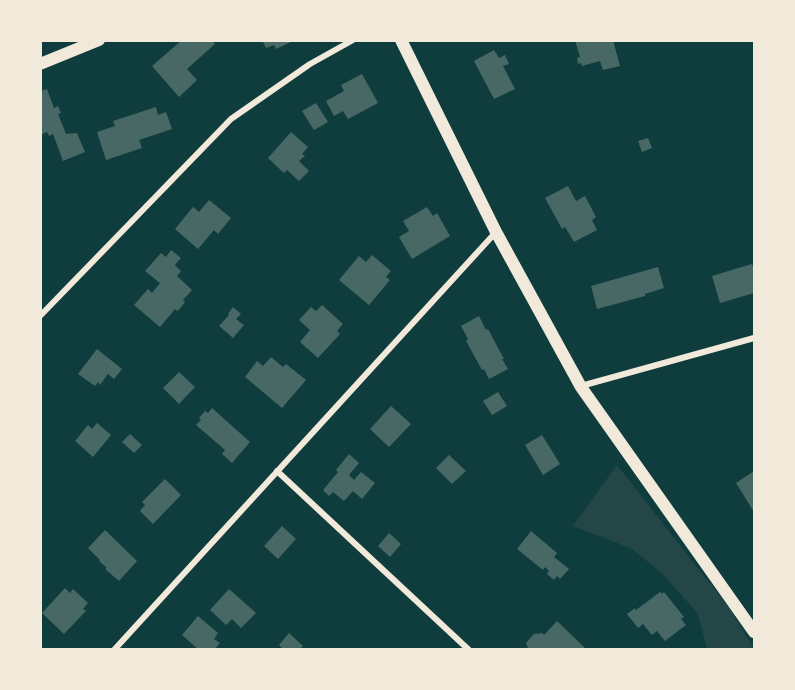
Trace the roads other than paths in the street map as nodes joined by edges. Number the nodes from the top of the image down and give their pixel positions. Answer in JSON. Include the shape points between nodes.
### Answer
{"nodes":[{"id":1,"x":99,"y":40,"type":"edge"},
{"id":2,"x":353,"y":40,"type":"edge"},
{"id":3,"x":401,"y":40,"type":"edge"},
{"id":4,"x":40,"y":64,"type":"edge"},
{"id":5,"x":496,"y":232,"type":"junction"},
{"id":6,"x":40,"y":316,"type":"edge"},
{"id":7,"x":754,"y":338,"type":"edge"},
{"id":8,"x":581,"y":387,"type":"junction"},
{"id":9,"x":277,"y":471,"type":"junction"},
{"id":10,"x":754,"y":632,"type":"edge"},
{"id":11,"x":114,"y":650,"type":"edge"},
{"id":12,"x":469,"y":650,"type":"edge"}],
"edges":[{"from":1,"to":4,"type":"main road"},
{"from":2,"to":6,"type":"street","via":[[310,64],[231,119]]},
{"from":3,"to":5,"type":"main road"},
{"from":5,"to":8,"type":"main road"},
{"from":5,"to":9,"type":"street"},
{"from":7,"to":8,"type":"street"},
{"from":8,"to":10,"type":"main road"},
{"from":9,"to":11,"type":"street"},
{"from":9,"to":12,"type":"street"}]}
